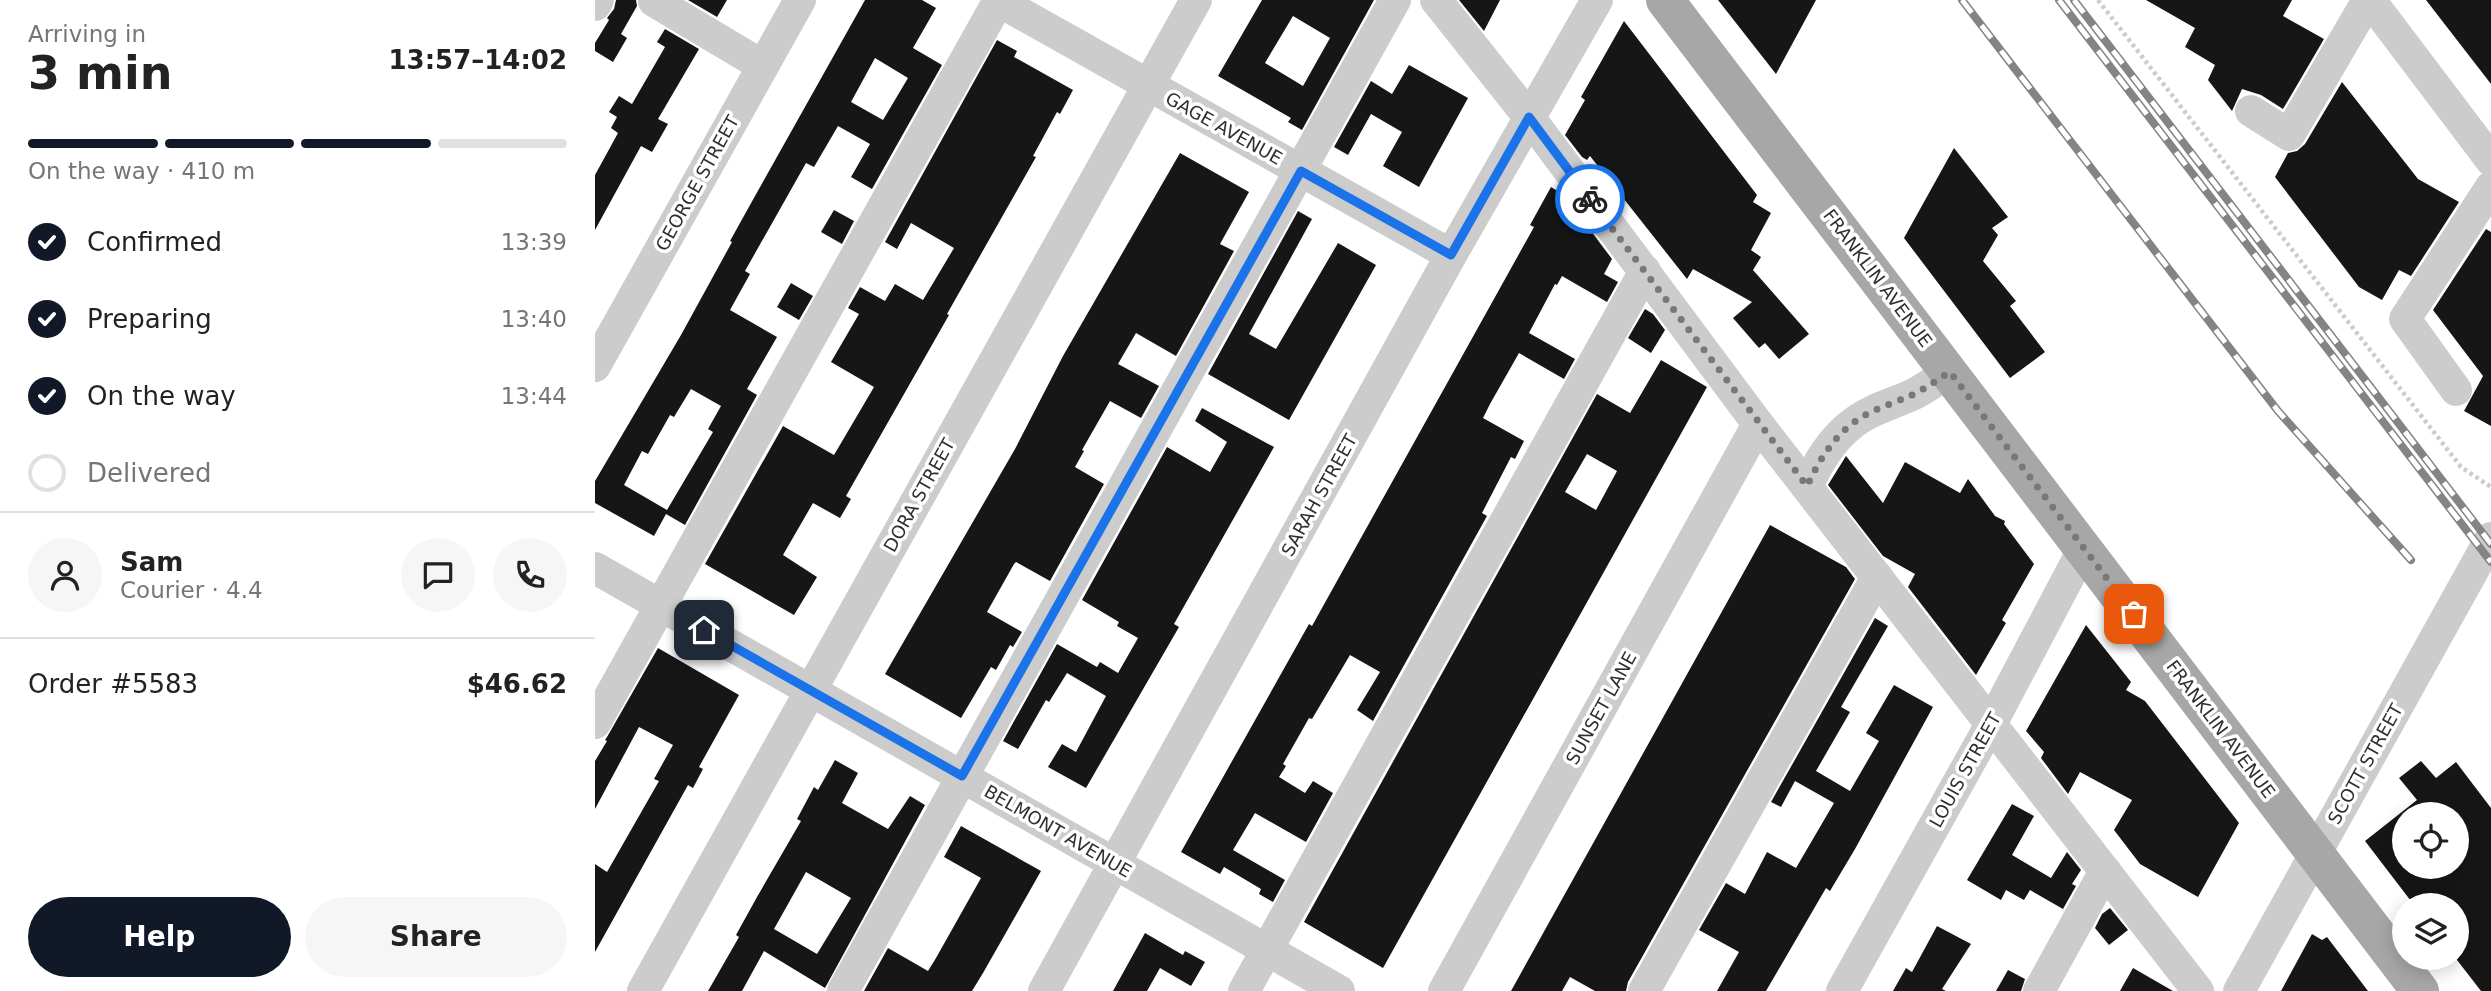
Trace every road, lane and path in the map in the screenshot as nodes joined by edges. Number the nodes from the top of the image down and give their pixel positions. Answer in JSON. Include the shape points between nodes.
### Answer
{"nodes":[{"id":1,"x":598,"y":0,"type":"edge"},
{"id":2,"x":800,"y":0,"type":"edge"},
{"id":3,"x":998,"y":0,"type":"edge"},
{"id":4,"x":1196,"y":0,"type":"edge"},
{"id":5,"x":1395,"y":0,"type":"edge"},
{"id":6,"x":1436,"y":0,"type":"edge"},
{"id":7,"x":1597,"y":0,"type":"edge"},
{"id":8,"x":1665,"y":0,"type":"edge"},
{"id":9,"x":2098,"y":0,"type":"edge"},
{"id":10,"x":655,"y":1,"type":"edge"},
{"id":11,"x":2377,"y":4,"type":"edge"},
{"id":12,"x":595,"y":5,"type":"edge"},
{"id":13,"x":763,"y":66,"type":"junction"},
{"id":14,"x":1148,"y":85,"type":"junction"},
{"id":15,"x":2251,"y":111,"type":"dead end"},
{"id":16,"x":1529,"y":117,"type":"junction"},
{"id":17,"x":2491,"y":160,"type":"edge"},
{"id":18,"x":1301,"y":171,"type":"junction"},
{"id":19,"x":2491,"y":187,"type":"edge"},
{"id":20,"x":1451,"y":255,"type":"junction"},
{"id":21,"x":1645,"y":271,"type":"junction"},
{"id":22,"x":595,"y":366,"type":"edge"},
{"id":23,"x":1950,"y":372,"type":"junction"},
{"id":24,"x":2456,"y":390,"type":"dead end"},
{"id":25,"x":1758,"y":424,"type":"junction"},
{"id":26,"x":1807,"y":486,"type":"junction"},
{"id":27,"x":2491,"y":487,"type":"edge"},
{"id":28,"x":2491,"y":538,"type":"edge"},
{"id":29,"x":2084,"y":548,"type":"junction"},
{"id":30,"x":595,"y":568,"type":"edge"},
{"id":31,"x":1877,"y":576,"type":"junction"},
{"id":32,"x":661,"y":606,"type":"junction"},
{"id":33,"x":811,"y":691,"type":"junction"},
{"id":34,"x":595,"y":723,"type":"edge"},
{"id":35,"x":1991,"y":724,"type":"junction"},
{"id":36,"x":962,"y":776,"type":"junction"},
{"id":37,"x":2315,"y":855,"type":"junction"},
{"id":38,"x":1115,"y":864,"type":"junction"},
{"id":39,"x":2105,"y":871,"type":"junction"},
{"id":40,"x":1267,"y":950,"type":"junction"},
{"id":41,"x":643,"y":991,"type":"edge"},
{"id":42,"x":843,"y":991,"type":"edge"},
{"id":43,"x":1044,"y":991,"type":"edge"},
{"id":44,"x":1244,"y":991,"type":"edge"},
{"id":45,"x":1339,"y":991,"type":"edge"},
{"id":46,"x":1444,"y":991,"type":"edge"},
{"id":47,"x":1644,"y":991,"type":"edge"},
{"id":48,"x":1842,"y":991,"type":"edge"},
{"id":49,"x":2039,"y":991,"type":"edge"},
{"id":50,"x":2198,"y":991,"type":"edge"},
{"id":51,"x":2239,"y":991,"type":"edge"},
{"id":52,"x":2420,"y":991,"type":"edge"}],
"edges":[{"from":1,"to":12,"type":"street"},
{"from":2,"to":13,"type":"street","name":"GEORGE STREET"},
{"from":3,"to":14,"type":"street","name":"GAGE AVENUE"},
{"from":3,"to":32,"type":"street"},
{"from":4,"to":14,"type":"street","name":"DORA STREET"},
{"from":5,"to":18,"type":"street"},
{"from":6,"to":16,"type":"street"},
{"from":7,"to":16,"type":"street","name":"SARAH STREET"},
{"from":8,"to":23,"type":"main road","name":"FRANKLIN AVENUE"},
{"from":9,"to":27,"type":"path","via":[[2461,467]]},
{"from":10,"to":13,"type":"street"},
{"from":11,"to":15,"type":"street","via":[[2289,135]]},
{"from":11,"to":17,"type":"street"},
{"from":13,"to":22,"type":"street","name":"GEORGE STREET"},
{"from":14,"to":18,"type":"street","name":"GAGE AVENUE"},
{"from":14,"to":33,"type":"street","name":"DORA STREET"},
{"from":16,"to":20,"type":"street","name":"SARAH STREET"},
{"from":16,"to":21,"type":"street"},
{"from":18,"to":20,"type":"street","name":"GAGE AVENUE"},
{"from":18,"to":36,"type":"street"},
{"from":19,"to":24,"type":"street","via":[[2405,319]]},
{"from":20,"to":38,"type":"street","name":"SARAH STREET"},
{"from":21,"to":25,"type":"street"},
{"from":21,"to":40,"type":"street"},
{"from":23,"to":26,"type":"street","via":[[1851,424],[1833,442]]},
{"from":23,"to":29,"type":"main road","name":"FRANKLIN AVENUE"},
{"from":25,"to":26,"type":"street"},
{"from":25,"to":46,"type":"street","name":"SUNSET LANE"},
{"from":26,"to":31,"type":"street"},
{"from":28,"to":37,"type":"street","name":"SCOTT STREET"},
{"from":29,"to":35,"type":"street","name":"LOUIS STREET"},
{"from":29,"to":37,"type":"main road","name":"FRANKLIN AVENUE"},
{"from":30,"to":32,"type":"street","name":"BELMONT AVENUE"},
{"from":31,"to":35,"type":"street"},
{"from":31,"to":47,"type":"street"},
{"from":32,"to":33,"type":"street","name":"BELMONT AVENUE"},
{"from":32,"to":34,"type":"street"},
{"from":33,"to":36,"type":"street","name":"BELMONT AVENUE"},
{"from":33,"to":41,"type":"street","name":"DORA STREET"},
{"from":35,"to":39,"type":"street"},
{"from":35,"to":48,"type":"street","name":"LOUIS STREET"},
{"from":36,"to":38,"type":"street","name":"BELMONT AVENUE"},
{"from":36,"to":42,"type":"street"},
{"from":37,"to":51,"type":"street","name":"SCOTT STREET"},
{"from":37,"to":52,"type":"main road","name":"FRANKLIN AVENUE"},
{"from":38,"to":40,"type":"street","name":"BELMONT AVENUE"},
{"from":38,"to":43,"type":"street","name":"SARAH STREET"},
{"from":39,"to":49,"type":"street"},
{"from":39,"to":50,"type":"street"},
{"from":40,"to":44,"type":"street"},
{"from":40,"to":45,"type":"street","name":"BELMONT AVENUE"}]}
